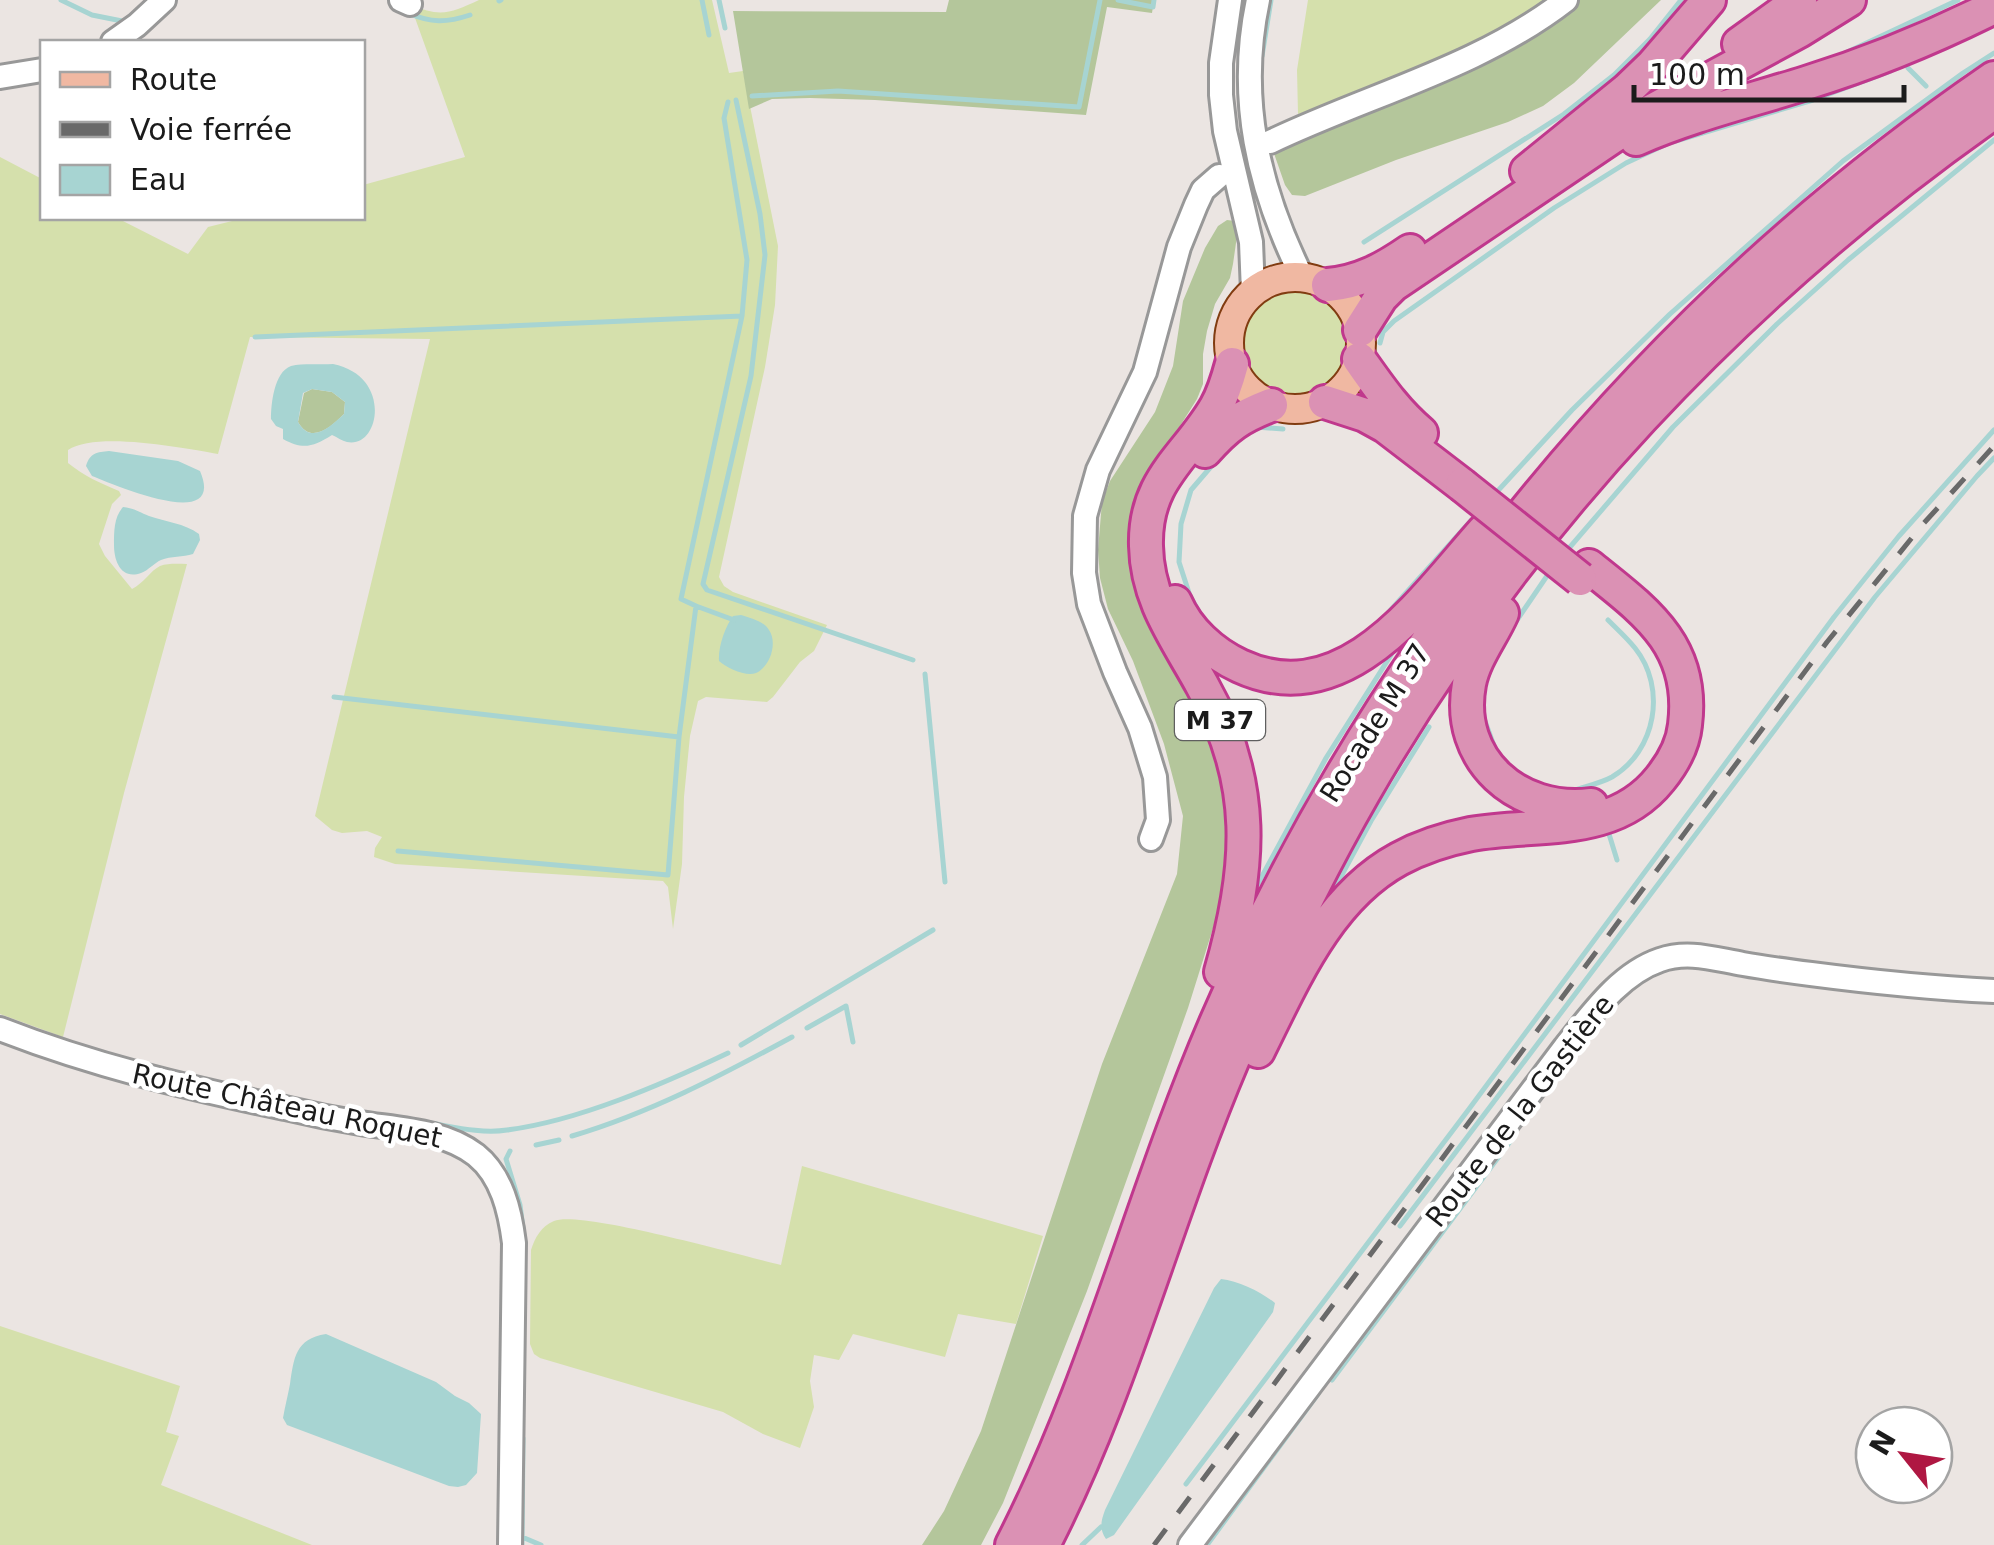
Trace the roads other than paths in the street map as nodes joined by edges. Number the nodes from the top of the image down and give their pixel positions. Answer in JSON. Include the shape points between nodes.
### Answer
{"nodes":[{"id":1,"x":164,"y":0,"type":"edge"},
{"id":2,"x":1230,"y":0,"type":"edge"},
{"id":3,"x":1258,"y":0,"type":"edge"},
{"id":4,"x":1566,"y":0,"type":"edge"},
{"id":5,"x":1709,"y":0,"type":"edge"},
{"id":6,"x":1800,"y":0,"type":"edge"},
{"id":7,"x":1848,"y":0,"type":"edge"},
{"id":8,"x":1994,"y":7,"type":"edge"},
{"id":9,"x":116,"y":40,"type":"edge"},
{"id":10,"x":40,"y":70,"type":"edge"},
{"id":11,"x":0,"y":77,"type":"edge"},
{"id":12,"x":1994,"y":78,"type":"edge"},
{"id":13,"x":1994,"y":112,"type":"edge"},
{"id":14,"x":1270,"y":142,"type":"dead end"},
{"id":15,"x":1219,"y":176,"type":"dead end"},
{"id":16,"x":1519,"y":190,"type":"junction"},
{"id":17,"x":1315,"y":281,"type":"junction"},
{"id":18,"x":1253,"y":292,"type":"junction"},
{"id":19,"x":1360,"y":345,"type":"junction"},
{"id":20,"x":1232,"y":364,"type":"junction"},
{"id":21,"x":1325,"y":402,"type":"junction"},
{"id":22,"x":1271,"y":404,"type":"junction"},
{"id":23,"x":1581,"y":442,"type":"junction"},
{"id":24,"x":1467,"y":479,"type":"junction"},
{"id":25,"x":1533,"y":545,"type":"junction"},
{"id":26,"x":1584,"y":573,"type":"junction"},
{"id":27,"x":1151,"y":838,"type":"dead end"},
{"id":28,"x":1994,"y":991,"type":"edge"},
{"id":29,"x":0,"y":1029,"type":"edge"},
{"id":30,"x":1183,"y":1106,"type":"junction"},
{"id":31,"x":1187,"y":1180,"type":"junction"},
{"id":32,"x":510,"y":1545,"type":"edge"},
{"id":33,"x":1012,"y":1545,"type":"edge"},
{"id":34,"x":1044,"y":1545,"type":"edge"},
{"id":35,"x":1190,"y":1545,"type":"edge"}],
"edges":[{"from":1,"to":9,"type":"street"},
{"from":2,"to":18,"type":"street","via":[[1221,95],[1251,242]]},
{"from":3,"to":17,"type":"street","via":[[1248,65],[1252,124],[1283,238]]},
{"from":4,"to":14,"type":"street","via":[[1483,51]]},
{"from":5,"to":16,"type":"highway","via":[[1653,65]]},
{"from":6,"to":16,"type":"highway"},
{"from":7,"to":16,"type":"highway"},
{"from":8,"to":16,"type":"highway","via":[[1846,70],[1654,131]]},
{"from":10,"to":11,"type":"street"},
{"from":12,"to":23,"type":"highway","name":"Rocade M 37","number":"M 37","via":[[1876,164],[1768,255]]},
{"from":13,"to":25,"type":"highway","name":"Rocade M 37","via":[[1760,300],[1661,398]]},
{"from":15,"to":27,"type":"street","via":[[1203,190],[1179,248],[1144,372],[1098,470],[1086,516],[1090,604],[1154,777],[1158,820]]},
{"from":16,"to":17,"type":"highway","via":[[1351,283]]},
{"from":16,"to":19,"type":"highway","via":[[1393,285]]},
{"from":17,"to":18,"type":"main road","via":[[1284,277]]},
{"from":17,"to":19,"type":"main road","via":[[1349,304]]},
{"from":18,"to":20,"type":"main road","via":[[1229,332]]},
{"from":19,"to":21,"type":"main road","via":[[1352,376]]},
{"from":19,"to":24,"type":"highway","via":[[1380,391]]},
{"from":20,"to":22,"type":"main road","via":[[1240,381]]},
{"from":20,"to":30,"type":"highway","number":"M 37","via":[[1214,410],[1156,492],[1146,542],[1155,601],[1223,728],[1244,826],[1238,908]]},
{"from":21,"to":22,"type":"main road","via":[[1289,409]]},
{"from":21,"to":24,"type":"highway","via":[[1385,426]]},
{"from":22,"to":23,"type":"highway","number":"M 37","via":[[1230,424],[1192,465],[1172,500],[1163,543],[1172,595],[1192,630],[1224,658],[1274,676],[1327,672],[1369,652],[1555,452]]},
{"from":23,"to":30,"type":"highway","name":"Rocade M 37","number":"M 37","via":[[1447,612],[1350,761],[1253,943]]},
{"from":24,"to":26,"type":"highway","bridge":true},
{"from":25,"to":26,"type":"highway","via":[[1476,663],[1468,720],[1497,777],[1554,806],[1591,805],[1641,777],[1663,744],[1671,708],[1666,672],[1646,638]]},
{"from":25,"to":31,"type":"highway","name":"Rocade M 37","via":[[1440,672],[1339,838],[1251,1017]]},
{"from":26,"to":31,"type":"highway","via":[[1658,626],[1681,666],[1687,708],[1669,769],[1615,814],[1442,841],[1372,876],[1322,932]]},
{"from":28,"to":35,"type":"street","name":"Route de la Gastière","via":[[1784,971],[1700,955],[1662,959],[1634,974],[1566,1048]]},
{"from":29,"to":32,"type":"street","name":"Route Château Roquet","via":[[160,1081],[432,1135],[476,1155],[498,1182],[514,1243]]},
{"from":30,"to":33,"type":"highway","name":"Rocade M 37","number":"M 37","via":[[1084,1383]]},
{"from":31,"to":34,"type":"highway","name":"Rocade M 37","via":[[1111,1393]]}]}
